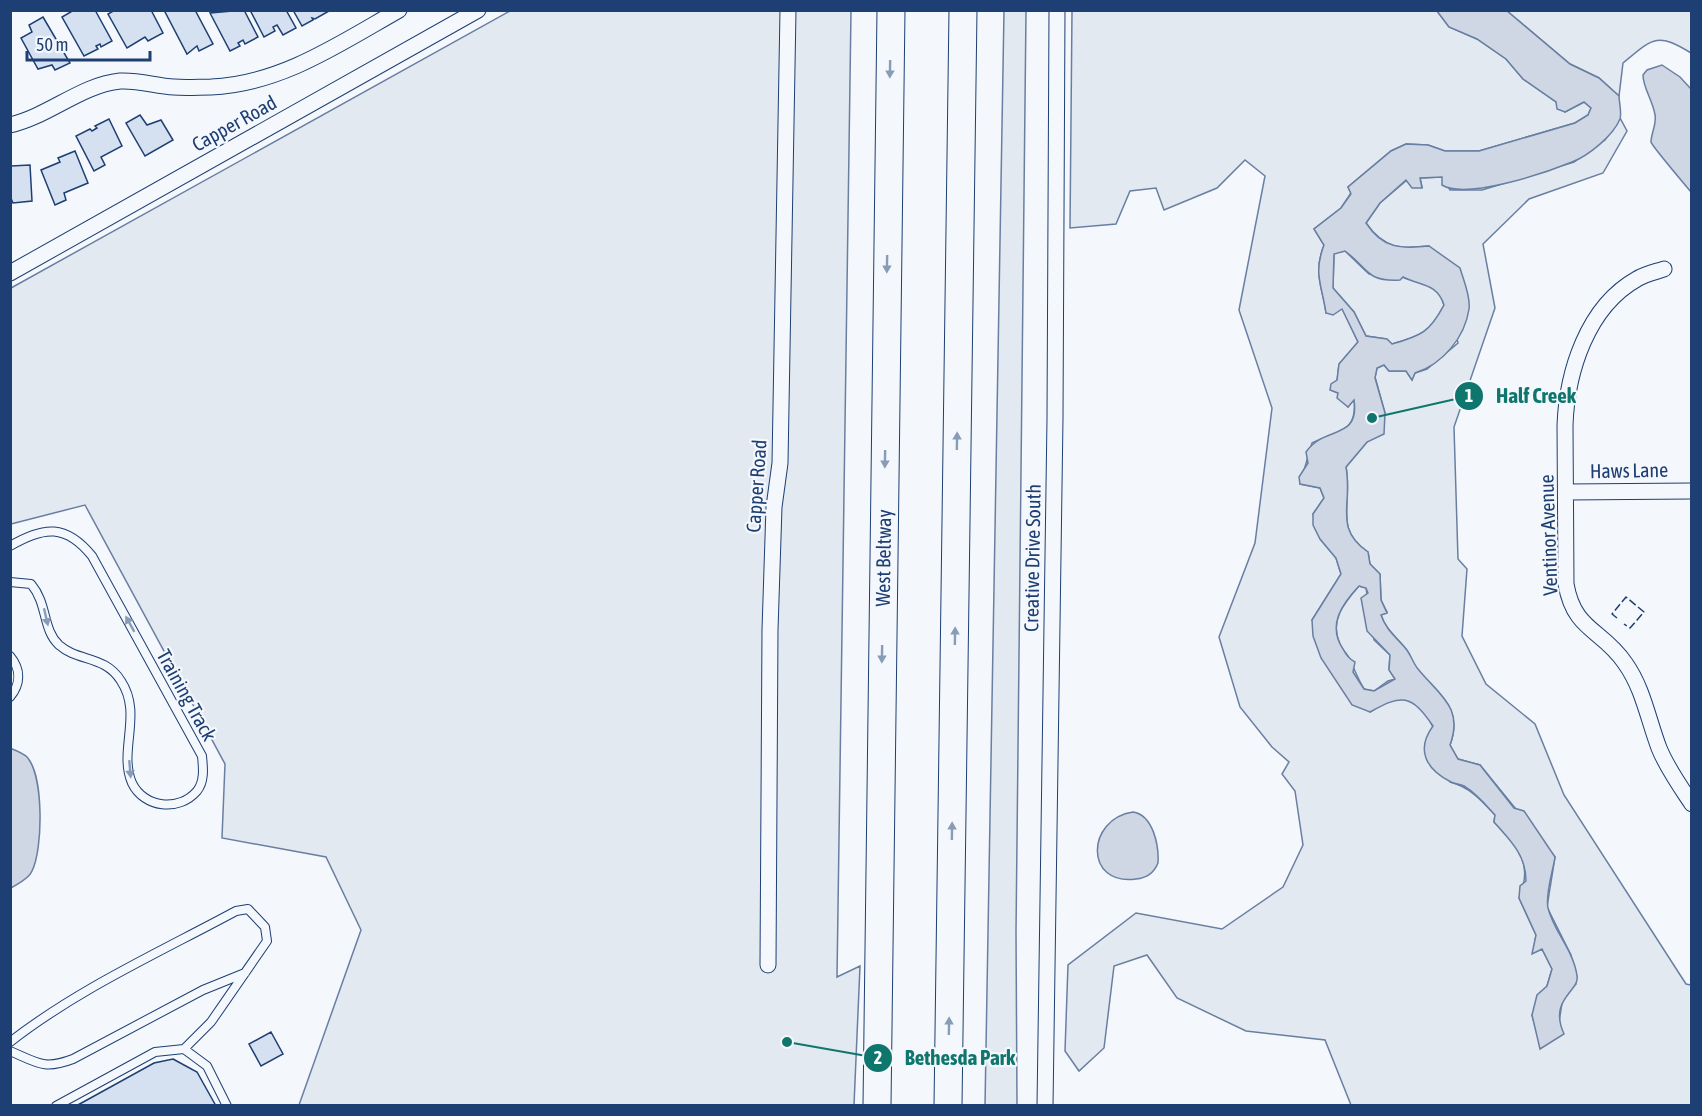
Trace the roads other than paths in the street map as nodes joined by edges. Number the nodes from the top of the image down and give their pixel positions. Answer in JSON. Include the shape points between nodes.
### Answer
{"nodes":[{"id":1,"x":399,"y":10,"type":"edge"},
{"id":2,"x":478,"y":10,"type":"edge"},
{"id":3,"x":788,"y":10,"type":"edge"},
{"id":4,"x":891,"y":10,"type":"edge"},
{"id":5,"x":963,"y":10,"type":"edge"},
{"id":6,"x":1057,"y":10,"type":"edge"},
{"id":7,"x":10,"y":125,"type":"edge"},
{"id":8,"x":1664,"y":269,"type":"dead end"},
{"id":9,"x":10,"y":273,"type":"edge"},
{"id":10,"x":1692,"y":491,"type":"edge"},
{"id":11,"x":1567,"y":492,"type":"junction"},
{"id":12,"x":10,"y":546,"type":"edge"},
{"id":13,"x":10,"y":582,"type":"edge"},
{"id":14,"x":10,"y":656,"type":"edge"},
{"id":15,"x":10,"y":697,"type":"edge"},
{"id":16,"x":1692,"y":804,"type":"edge"},
{"id":17,"x":768,"y":965,"type":"dead end"},
{"id":18,"x":245,"y":973,"type":"junction"},
{"id":19,"x":10,"y":1042,"type":"edge"},
{"id":20,"x":184,"y":1049,"type":"junction"},
{"id":21,"x":10,"y":1051,"type":"edge"},
{"id":22,"x":56,"y":1106,"type":"edge"},
{"id":23,"x":227,"y":1106,"type":"edge"},
{"id":24,"x":877,"y":1106,"type":"edge"},
{"id":25,"x":948,"y":1106,"type":"edge"},
{"id":26,"x":1045,"y":1106,"type":"edge"}],
"edges":[{"from":1,"to":7,"type":"street","via":[[276,75],[212,87],[120,81],[96,87],[46,113]]},
{"from":2,"to":9,"type":"street","name":"Capper Road"},
{"from":3,"to":17,"type":"street","name":"Capper Road","via":[[780,463],[774,507],[771,619]]},
{"from":4,"to":24,"type":"highway","name":"West Beltway","one_way":true},
{"from":25,"to":5,"type":"highway","one_way":true},
{"from":6,"to":26,"type":"street","name":"Creative Drive South"},
{"from":8,"to":11,"type":"street","name":"Ventinor Avenue","via":[[1638,278],[1601,312],[1573,366],[1566,400]]},
{"from":10,"to":11,"type":"street","name":"Haws Lane"},
{"from":11,"to":16,"type":"street","name":"Ventinor Avenue","via":[[1569,601],[1587,628],[1613,648],[1633,676],[1663,756]]},
{"from":13,"to":12,"type":"lane","name":"Training Track","one_way":true,"via":[[31,584],[41,596],[49,630],[58,644],[70,653],[92,658],[121,680],[132,711],[128,772],[140,796],[152,803],[169,805],[184,801],[198,790],[204,773],[202,756],[92,556],[81,542],[51,530],[34,532]]},
{"from":14,"to":15,"type":"lane","via":[[19,674],[18,687]]},
{"from":18,"to":19,"type":"lane","via":[[267,941],[265,927],[248,909],[236,911],[79,997]]},
{"from":18,"to":20,"type":"lane","via":[[211,1022]]},
{"from":18,"to":21,"type":"lane","via":[[203,990],[55,1066]]},
{"from":20,"to":22,"type":"lane","via":[[155,1052]]},
{"from":20,"to":23,"type":"lane","via":[[207,1066]]}]}
